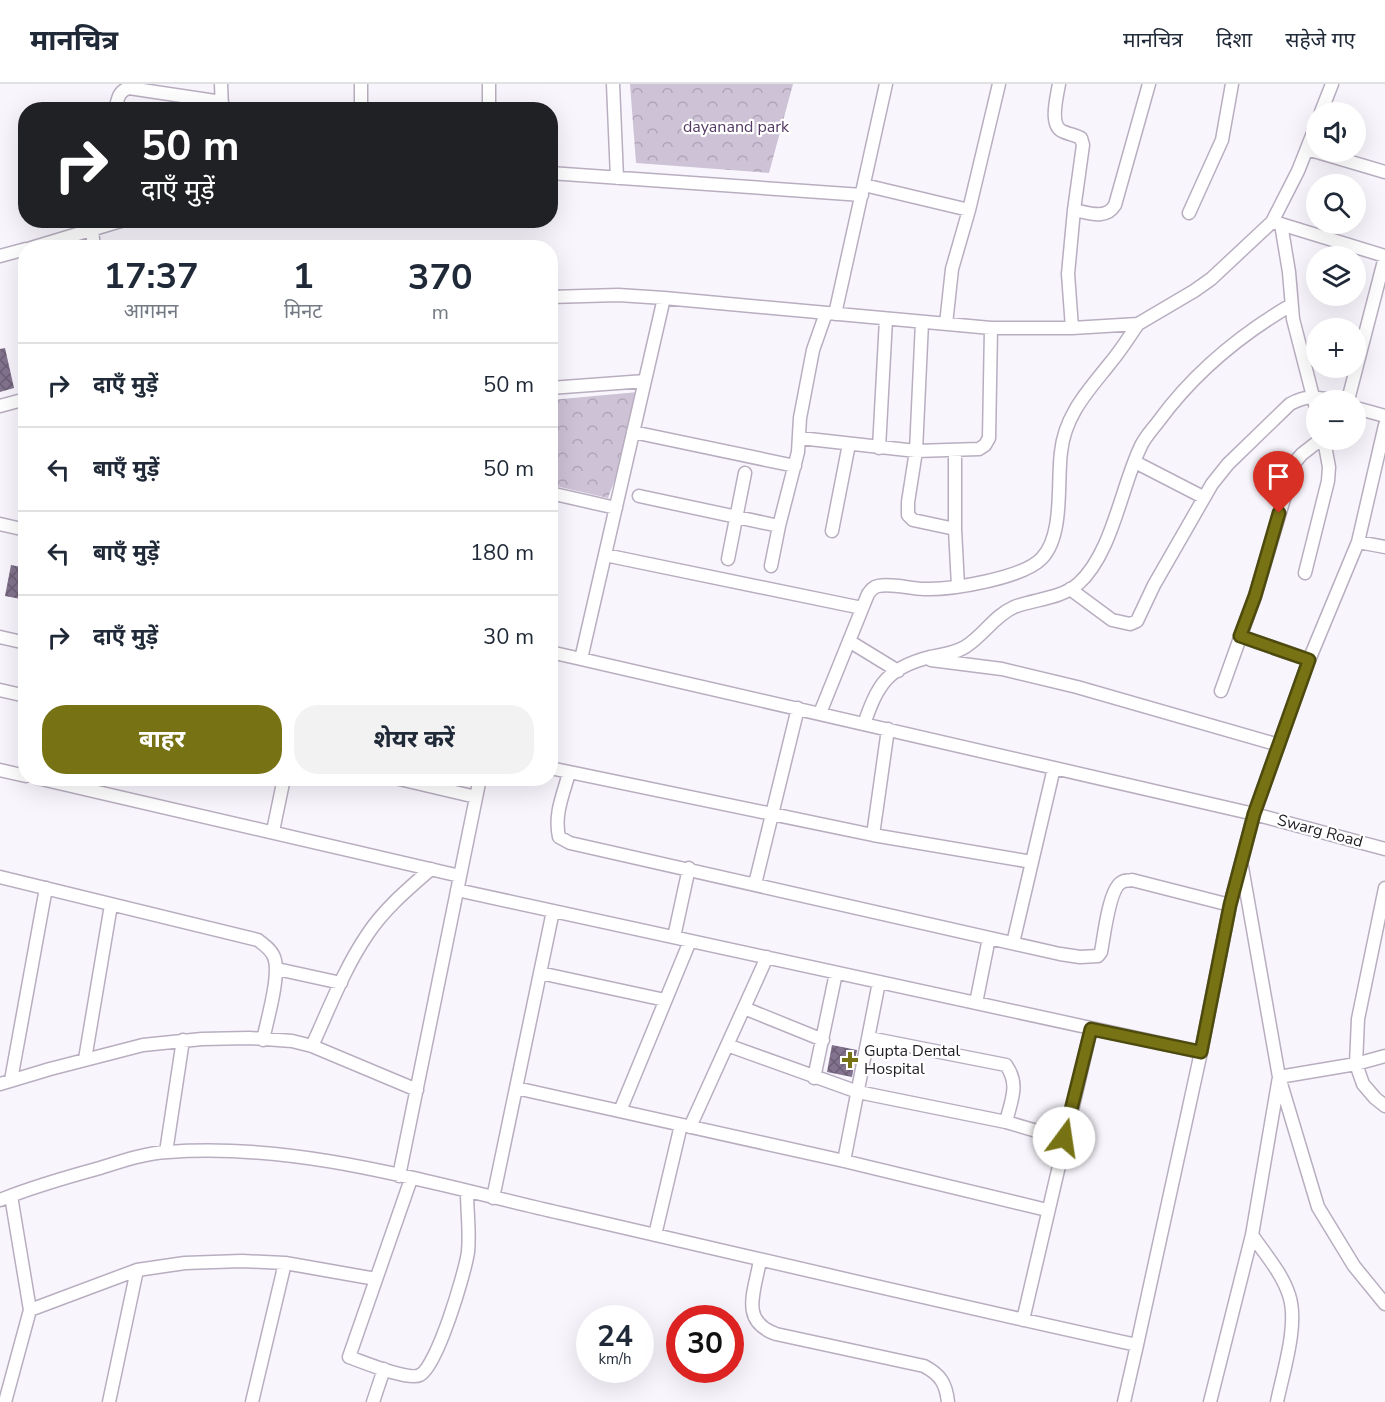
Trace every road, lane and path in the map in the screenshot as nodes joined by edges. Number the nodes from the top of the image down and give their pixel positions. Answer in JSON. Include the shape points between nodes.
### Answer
{"nodes":[{"id":1,"x":221,"y":84,"type":"edge"},
{"id":2,"x":361,"y":84,"type":"edge"},
{"id":3,"x":489,"y":84,"type":"edge"},
{"id":4,"x":613,"y":84,"type":"edge"},
{"id":5,"x":886,"y":84,"type":"edge"},
{"id":6,"x":999,"y":84,"type":"edge"},
{"id":7,"x":1059,"y":84,"type":"edge"},
{"id":8,"x":1149,"y":84,"type":"edge"},
{"id":9,"x":1232,"y":84,"type":"edge"},
{"id":10,"x":1332,"y":84,"type":"edge"},
{"id":11,"x":117,"y":102,"type":"edge"},
{"id":12,"x":201,"y":102,"type":"edge"},
{"id":13,"x":222,"y":102,"type":"edge"},
{"id":14,"x":362,"y":102,"type":"edge"},
{"id":15,"x":489,"y":102,"type":"edge"},
{"id":16,"x":1325,"y":102,"type":"edge"},
{"id":17,"x":1306,"y":151,"type":"edge"},
{"id":18,"x":1351,"y":162,"type":"edge"},
{"id":19,"x":1385,"y":172,"type":"edge"},
{"id":20,"x":558,"y":174,"type":"edge"},
{"id":21,"x":617,"y":178,"type":"junction"},
{"id":22,"x":863,"y":190,"type":"junction"},
{"id":23,"x":969,"y":210,"type":"junction"},
{"id":24,"x":1074,"y":210,"type":"junction"},
{"id":25,"x":1189,"y":213,"type":"dead end"},
{"id":26,"x":1277,"y":223,"type":"junction"},
{"id":27,"x":85,"y":228,"type":"edge"},
{"id":28,"x":53,"y":240,"type":"edge"},
{"id":29,"x":18,"y":251,"type":"edge"},
{"id":30,"x":0,"y":256,"type":"edge"},
{"id":31,"x":1385,"y":257,"type":"edge"},
{"id":32,"x":558,"y":297,"type":"edge"},
{"id":33,"x":664,"y":298,"type":"junction"},
{"id":34,"x":1291,"y":305,"type":"junction"},
{"id":35,"x":830,"y":314,"type":"junction"},
{"id":36,"x":886,"y":319,"type":"junction"},
{"id":37,"x":922,"y":322,"type":"junction"},
{"id":38,"x":946,"y":324,"type":"junction"},
{"id":39,"x":1138,"y":324,"type":"junction"},
{"id":40,"x":991,"y":328,"type":"junction"},
{"id":41,"x":1072,"y":328,"type":"junction"},
{"id":42,"x":645,"y":381,"type":"junction"},
{"id":43,"x":558,"y":387,"type":"edge"},
{"id":44,"x":1312,"y":390,"type":"edge"},
{"id":45,"x":1351,"y":390,"type":"edge"},
{"id":46,"x":1306,"y":397,"type":"edge"},
{"id":47,"x":18,"y":401,"type":"edge"},
{"id":48,"x":0,"y":406,"type":"edge"},
{"id":49,"x":1366,"y":411,"type":"edge"},
{"id":50,"x":1385,"y":416,"type":"edge"},
{"id":51,"x":1385,"y":425,"type":"edge"},
{"id":52,"x":633,"y":432,"type":"junction"},
{"id":53,"x":800,"y":438,"type":"junction"},
{"id":54,"x":849,"y":444,"type":"junction"},
{"id":55,"x":879,"y":448,"type":"junction"},
{"id":56,"x":1308,"y":450,"type":"edge"},
{"id":57,"x":1325,"y":450,"type":"edge"},
{"id":58,"x":916,"y":451,"type":"junction"},
{"id":59,"x":955,"y":451,"type":"junction"},
{"id":60,"x":1135,"y":462,"type":"junction"},
{"id":61,"x":795,"y":466,"type":"junction"},
{"id":62,"x":745,"y":473,"type":"dead end"},
{"id":63,"x":558,"y":495,"type":"edge"},
{"id":64,"x":639,"y":496,"type":"dead end"},
{"id":65,"x":1203,"y":497,"type":"junction"},
{"id":66,"x":616,"y":508,"type":"junction"},
{"id":67,"x":737,"y":516,"type":"junction"},
{"id":68,"x":0,"y":524,"type":"edge"},
{"id":69,"x":779,"y":526,"type":"junction"},
{"id":70,"x":18,"y":528,"type":"edge"},
{"id":71,"x":955,"y":529,"type":"junction"},
{"id":72,"x":832,"y":531,"type":"dead end"},
{"id":73,"x":1358,"y":542,"type":"junction"},
{"id":74,"x":1385,"y":547,"type":"edge"},
{"id":75,"x":605,"y":555,"type":"junction"},
{"id":76,"x":728,"y":559,"type":"dead end"},
{"id":77,"x":771,"y":566,"type":"dead end"},
{"id":78,"x":1305,"y":573,"type":"dead end"},
{"id":79,"x":958,"y":586,"type":"junction"},
{"id":80,"x":1070,"y":589,"type":"junction"},
{"id":81,"x":862,"y":608,"type":"junction"},
{"id":82,"x":1240,"y":636,"type":"junction"},
{"id":83,"x":0,"y":638,"type":"edge"},
{"id":84,"x":18,"y":641,"type":"edge"},
{"id":85,"x":849,"y":641,"type":"junction"},
{"id":86,"x":558,"y":654,"type":"edge"},
{"id":87,"x":581,"y":659,"type":"junction"},
{"id":88,"x":924,"y":659,"type":"junction"},
{"id":89,"x":1309,"y":660,"type":"junction"},
{"id":90,"x":898,"y":670,"type":"junction"},
{"id":91,"x":0,"y":690,"type":"edge"},
{"id":92,"x":1221,"y":691,"type":"dead end"},
{"id":93,"x":18,"y":694,"type":"edge"},
{"id":94,"x":798,"y":708,"type":"junction"},
{"id":95,"x":820,"y":713,"type":"junction"},
{"id":96,"x":864,"y":724,"type":"junction"},
{"id":97,"x":888,"y":729,"type":"junction"},
{"id":98,"x":1279,"y":745,"type":"junction"},
{"id":99,"x":1054,"y":768,"type":"junction"},
{"id":100,"x":0,"y":770,"type":"edge"},
{"id":101,"x":558,"y":770,"type":"edge"},
{"id":102,"x":569,"y":773,"type":"junction"},
{"id":103,"x":18,"y":774,"type":"edge"},
{"id":104,"x":72,"y":786,"type":"edge"},
{"id":105,"x":99,"y":786,"type":"edge"},
{"id":106,"x":282,"y":786,"type":"edge"},
{"id":107,"x":429,"y":786,"type":"edge"},
{"id":108,"x":478,"y":786,"type":"edge"},
{"id":109,"x":98,"y":792,"type":"junction"},
{"id":110,"x":476,"y":797,"type":"junction"},
{"id":111,"x":1254,"y":814,"type":"junction"},
{"id":112,"x":772,"y":815,"type":"junction"},
{"id":113,"x":273,"y":831,"type":"junction"},
{"id":114,"x":873,"y":835,"type":"junction"},
{"id":115,"x":1385,"y":849,"type":"edge"},
{"id":116,"x":1032,"y":862,"type":"junction"},
{"id":117,"x":1242,"y":864,"type":"junction"},
{"id":118,"x":689,"y":868,"type":"junction"},
{"id":119,"x":431,"y":869,"type":"junction"},
{"id":120,"x":460,"y":876,"type":"junction"},
{"id":121,"x":0,"y":877,"type":"edge"},
{"id":122,"x":755,"y":884,"type":"junction"},
{"id":123,"x":46,"y":888,"type":"junction"},
{"id":124,"x":1385,"y":888,"type":"edge"},
{"id":125,"x":457,"y":890,"type":"junction"},
{"id":126,"x":111,"y":905,"type":"junction"},
{"id":127,"x":1230,"y":905,"type":"junction"},
{"id":128,"x":553,"y":911,"type":"junction"},
{"id":129,"x":674,"y":937,"type":"junction"},
{"id":130,"x":989,"y":938,"type":"junction"},
{"id":131,"x":690,"y":941,"type":"junction"},
{"id":132,"x":1013,"y":944,"type":"junction"},
{"id":133,"x":766,"y":957,"type":"junction"},
{"id":134,"x":277,"y":969,"type":"junction"},
{"id":135,"x":540,"y":973,"type":"junction"},
{"id":136,"x":836,"y":973,"type":"junction"},
{"id":137,"x":879,"y":982,"type":"junction"},
{"id":138,"x":341,"y":983,"type":"junction"},
{"id":139,"x":665,"y":1000,"type":"junction"},
{"id":140,"x":976,"y":1004,"type":"junction"},
{"id":141,"x":744,"y":1008,"type":"junction"},
{"id":142,"x":1091,"y":1029,"type":"junction"},
{"id":143,"x":869,"y":1038,"type":"junction"},
{"id":144,"x":183,"y":1040,"type":"junction"},
{"id":145,"x":263,"y":1040,"type":"junction"},
{"id":146,"x":823,"y":1040,"type":"junction"},
{"id":147,"x":727,"y":1045,"type":"junction"},
{"id":148,"x":312,"y":1046,"type":"junction"},
{"id":149,"x":1201,"y":1052,"type":"junction"},
{"id":150,"x":1385,"y":1056,"type":"edge"},
{"id":151,"x":85,"y":1059,"type":"junction"},
{"id":152,"x":1356,"y":1064,"type":"junction"},
{"id":153,"x":1279,"y":1077,"type":"junction"},
{"id":154,"x":814,"y":1078,"type":"junction"},
{"id":155,"x":5,"y":1082,"type":"edge"},
{"id":156,"x":516,"y":1088,"type":"junction"},
{"id":157,"x":417,"y":1090,"type":"junction"},
{"id":158,"x":858,"y":1092,"type":"junction"},
{"id":159,"x":1385,"y":1106,"type":"edge"},
{"id":160,"x":620,"y":1111,"type":"junction"},
{"id":161,"x":1006,"y":1122,"type":"junction"},
{"id":162,"x":686,"y":1126,"type":"junction"},
{"id":163,"x":1064,"y":1138,"type":"junction"},
{"id":164,"x":166,"y":1152,"type":"junction"},
{"id":165,"x":844,"y":1161,"type":"junction"},
{"id":166,"x":405,"y":1178,"type":"junction"},
{"id":167,"x":467,"y":1192,"type":"junction"},
{"id":168,"x":6,"y":1198,"type":"edge"},
{"id":169,"x":494,"y":1198,"type":"junction"},
{"id":170,"x":1047,"y":1210,"type":"junction"},
{"id":171,"x":655,"y":1235,"type":"junction"},
{"id":172,"x":1252,"y":1235,"type":"junction"},
{"id":173,"x":760,"y":1260,"type":"junction"},
{"id":174,"x":285,"y":1263,"type":"junction"},
{"id":175,"x":137,"y":1270,"type":"junction"},
{"id":176,"x":376,"y":1279,"type":"junction"},
{"id":177,"x":1385,"y":1304,"type":"edge"},
{"id":178,"x":30,"y":1310,"type":"junction"},
{"id":179,"x":1023,"y":1320,"type":"junction"},
{"id":180,"x":1137,"y":1345,"type":"junction"},
{"id":181,"x":384,"y":1369,"type":"junction"},
{"id":182,"x":5,"y":1402,"type":"edge"},
{"id":183,"x":110,"y":1402,"type":"edge"},
{"id":184,"x":252,"y":1402,"type":"edge"},
{"id":185,"x":374,"y":1402,"type":"edge"},
{"id":186,"x":948,"y":1402,"type":"edge"},
{"id":187,"x":1124,"y":1402,"type":"edge"},
{"id":188,"x":1210,"y":1402,"type":"edge"},
{"id":189,"x":1277,"y":1402,"type":"edge"}],
"edges":[{"from":1,"to":13,"type":"street"},
{"from":2,"to":14,"type":"street"},
{"from":3,"to":15,"type":"street"},
{"from":4,"to":21,"type":"street"},
{"from":5,"to":22,"type":"street"},
{"from":6,"to":23,"type":"street"},
{"from":7,"to":24,"type":"street","via":[[1057,125],[1081,138],[1083,145]]},
{"from":8,"to":24,"type":"street","via":[[1116,205],[1104,214]]},
{"from":9,"to":25,"type":"street","via":[[1222,140]]},
{"from":10,"to":16,"type":"street"},
{"from":11,"to":12,"type":"street","via":[[123,90],[129,88]]},
{"from":17,"to":26,"type":"street"},
{"from":18,"to":19,"type":"street"},
{"from":20,"to":21,"type":"street"},
{"from":21,"to":22,"type":"street"},
{"from":22,"to":23,"type":"street"},
{"from":22,"to":35,"type":"street"},
{"from":23,"to":38,"type":"street","via":[[952,269]]},
{"from":24,"to":41,"type":"street","via":[[1068,274]]},
{"from":26,"to":31,"type":"street"},
{"from":26,"to":34,"type":"street","via":[[1288,262]]},
{"from":26,"to":39,"type":"street","via":[[1211,279]]},
{"from":27,"to":28,"type":"street"},
{"from":29,"to":30,"type":"street"},
{"from":31,"to":45,"type":"street"},
{"from":32,"to":33,"type":"street"},
{"from":33,"to":35,"type":"street"},
{"from":33,"to":42,"type":"street"},
{"from":34,"to":44,"type":"street"},
{"from":34,"to":60,"type":"street","via":[[1249,332],[1195,379],[1168,407],[1140,447]]},
{"from":35,"to":36,"type":"street"},
{"from":35,"to":53,"type":"street","via":[[813,350]]},
{"from":36,"to":37,"type":"street"},
{"from":36,"to":55,"type":"street"},
{"from":37,"to":38,"type":"street"},
{"from":37,"to":58,"type":"street"},
{"from":38,"to":40,"type":"street"},
{"from":39,"to":41,"type":"street"},
{"from":39,"to":79,"type":"street","via":[[1069,418],[1061,453],[1056,528],[1048,550],[1034,566]]},
{"from":40,"to":41,"type":"street"},
{"from":40,"to":59,"type":"street","via":[[989,438],[979,449]]},
{"from":42,"to":43,"type":"street"},
{"from":42,"to":52,"type":"street"},
{"from":46,"to":65,"type":"street","via":[[1290,404],[1271,421],[1228,464]]},
{"from":47,"to":48,"type":"street"},
{"from":49,"to":50,"type":"street"},
{"from":51,"to":73,"type":"street"},
{"from":52,"to":61,"type":"street"},
{"from":52,"to":66,"type":"street"},
{"from":53,"to":54,"type":"street"},
{"from":53,"to":61,"type":"street"},
{"from":54,"to":55,"type":"street"},
{"from":54,"to":72,"type":"street"},
{"from":55,"to":58,"type":"street"},
{"from":56,"to":82,"type":"street","via":[[1295,462]]},
{"from":57,"to":78,"type":"street","via":[[1328,481]]},
{"from":58,"to":59,"type":"street"},
{"from":58,"to":71,"type":"street","via":[[908,515],[912,520]]},
{"from":59,"to":71,"type":"street"},
{"from":60,"to":65,"type":"street"},
{"from":60,"to":80,"type":"street","via":[[1097,556],[1088,573]]},
{"from":61,"to":69,"type":"street"},
{"from":62,"to":67,"type":"street"},
{"from":63,"to":66,"type":"street"},
{"from":64,"to":67,"type":"street"},
{"from":65,"to":80,"type":"street","via":[[1137,621],[1130,624],[1113,620]]},
{"from":66,"to":75,"type":"street"},
{"from":67,"to":69,"type":"street"},
{"from":67,"to":76,"type":"street"},
{"from":68,"to":70,"type":"street"},
{"from":69,"to":77,"type":"street"},
{"from":71,"to":79,"type":"street"},
{"from":73,"to":74,"type":"street"},
{"from":73,"to":89,"type":"street"},
{"from":75,"to":81,"type":"street"},
{"from":75,"to":87,"type":"street"},
{"from":79,"to":81,"type":"street","via":[[879,586],[868,594]]},
{"from":80,"to":88,"type":"street","via":[[1008,610],[960,650]]},
{"from":81,"to":85,"type":"street"},
{"from":82,"to":89,"type":"street"},
{"from":82,"to":92,"type":"street"},
{"from":83,"to":84,"type":"street"},
{"from":85,"to":90,"type":"street"},
{"from":85,"to":95,"type":"street"},
{"from":86,"to":87,"type":"street","name":"Swarg Road"},
{"from":87,"to":94,"type":"street","name":"Swarg Road"},
{"from":88,"to":90,"type":"street"},
{"from":88,"to":98,"type":"street","via":[[1012,671]]},
{"from":89,"to":98,"type":"street"},
{"from":90,"to":96,"type":"street","via":[[880,684]]},
{"from":91,"to":93,"type":"street"},
{"from":94,"to":95,"type":"street","name":"Swarg Road"},
{"from":94,"to":112,"type":"street"},
{"from":95,"to":96,"type":"street","name":"Swarg Road"},
{"from":96,"to":97,"type":"street","name":"Swarg Road"},
{"from":97,"to":99,"type":"street","name":"Swarg Road"},
{"from":97,"to":114,"type":"street"},
{"from":98,"to":111,"type":"street"},
{"from":99,"to":111,"type":"street","name":"Swarg Road"},
{"from":99,"to":116,"type":"street"},
{"from":100,"to":103,"type":"street"},
{"from":101,"to":102,"type":"street"},
{"from":102,"to":112,"type":"street"},
{"from":102,"to":118,"type":"street","via":[[557,813],[559,837],[570,843]]},
{"from":104,"to":109,"type":"street"},
{"from":105,"to":109,"type":"street"},
{"from":106,"to":113,"type":"street"},
{"from":107,"to":110,"type":"street"},
{"from":108,"to":110,"type":"street"},
{"from":109,"to":113,"type":"street"},
{"from":110,"to":120,"type":"street"},
{"from":111,"to":115,"type":"street","name":"Swarg Road"},
{"from":111,"to":117,"type":"street"},
{"from":112,"to":114,"type":"street"},
{"from":112,"to":122,"type":"street"},
{"from":113,"to":119,"type":"street"},
{"from":114,"to":116,"type":"street"},
{"from":116,"to":132,"type":"street"},
{"from":117,"to":127,"type":"street"},
{"from":117,"to":153,"type":"street"},
{"from":118,"to":122,"type":"street"},
{"from":118,"to":129,"type":"street"},
{"from":119,"to":120,"type":"street"},
{"from":119,"to":138,"type":"street","via":[[381,917]]},
{"from":120,"to":125,"type":"street"},
{"from":121,"to":123,"type":"street"},
{"from":122,"to":130,"type":"street"},
{"from":123,"to":126,"type":"street"},
{"from":123,"to":155,"type":"street"},
{"from":124,"to":152,"type":"street","via":[[1358,1019]]},
{"from":125,"to":128,"type":"street"},
{"from":125,"to":157,"type":"street"},
{"from":126,"to":134,"type":"street","via":[[258,940],[274,955]]},
{"from":126,"to":151,"type":"street"},
{"from":127,"to":132,"type":"street","via":[[1132,880],[1116,888],[1098,956],[1080,957]]},
{"from":127,"to":149,"type":"street"},
{"from":128,"to":129,"type":"street"},
{"from":128,"to":135,"type":"street"},
{"from":129,"to":131,"type":"street"},
{"from":130,"to":132,"type":"street"},
{"from":130,"to":140,"type":"street"},
{"from":131,"to":133,"type":"street"},
{"from":131,"to":139,"type":"street"},
{"from":133,"to":136,"type":"street"},
{"from":133,"to":141,"type":"street"},
{"from":134,"to":138,"type":"street"},
{"from":134,"to":145,"type":"street"},
{"from":135,"to":139,"type":"street"},
{"from":135,"to":156,"type":"street"},
{"from":136,"to":137,"type":"street"},
{"from":136,"to":146,"type":"street"},
{"from":137,"to":140,"type":"street"},
{"from":137,"to":143,"type":"street"},
{"from":138,"to":148,"type":"street"},
{"from":139,"to":160,"type":"street"},
{"from":140,"to":142,"type":"street"},
{"from":141,"to":146,"type":"street"},
{"from":141,"to":147,"type":"street"},
{"from":142,"to":149,"type":"street"},
{"from":142,"to":163,"type":"street"},
{"from":143,"to":158,"type":"street"},
{"from":143,"to":161,"type":"street","via":[[1006,1065],[1015,1084]]},
{"from":144,"to":145,"type":"street"},
{"from":144,"to":151,"type":"street"},
{"from":144,"to":164,"type":"street"},
{"from":145,"to":148,"type":"street"},
{"from":146,"to":154,"type":"street"},
{"from":147,"to":154,"type":"street"},
{"from":147,"to":162,"type":"street"},
{"from":148,"to":157,"type":"street"},
{"from":149,"to":180,"type":"street"},
{"from":150,"to":152,"type":"street"},
{"from":151,"to":155,"type":"street"},
{"from":152,"to":153,"type":"street"},
{"from":152,"to":159,"type":"street","via":[[1362,1084]]},
{"from":153,"to":172,"type":"street"},
{"from":153,"to":177,"type":"street","via":[[1318,1207],[1354,1266]]},
{"from":154,"to":158,"type":"street"},
{"from":156,"to":160,"type":"street"},
{"from":156,"to":169,"type":"street"},
{"from":157,"to":166,"type":"street"},
{"from":158,"to":161,"type":"street"},
{"from":158,"to":165,"type":"street"},
{"from":160,"to":162,"type":"street"},
{"from":161,"to":163,"type":"street"},
{"from":162,"to":165,"type":"street"},
{"from":162,"to":171,"type":"street"},
{"from":163,"to":170,"type":"street"},
{"from":164,"to":166,"type":"street","via":[[248,1151],[324,1160]]},
{"from":164,"to":168,"type":"street"},
{"from":165,"to":170,"type":"street"},
{"from":166,"to":167,"type":"street"},
{"from":166,"to":176,"type":"street"},
{"from":167,"to":169,"type":"street"},
{"from":167,"to":181,"type":"street","via":[[465,1269],[431,1360],[419,1376],[408,1377]]},
{"from":168,"to":178,"type":"street"},
{"from":169,"to":171,"type":"street"},
{"from":170,"to":179,"type":"street"},
{"from":171,"to":173,"type":"street"},
{"from":172,"to":188,"type":"street"},
{"from":172,"to":189,"type":"street","via":[[1284,1283],[1293,1311]]},
{"from":173,"to":179,"type":"street"},
{"from":173,"to":186,"type":"street","via":[[752,1313],[757,1324],[776,1334],[924,1366],[942,1380]]},
{"from":174,"to":175,"type":"street","via":[[197,1263]]},
{"from":174,"to":176,"type":"street"},
{"from":174,"to":184,"type":"street"},
{"from":175,"to":178,"type":"street"},
{"from":175,"to":183,"type":"street"},
{"from":176,"to":181,"type":"street","via":[[349,1357]]},
{"from":178,"to":182,"type":"street"},
{"from":179,"to":180,"type":"street"},
{"from":180,"to":187,"type":"street"},
{"from":181,"to":185,"type":"street"}]}
